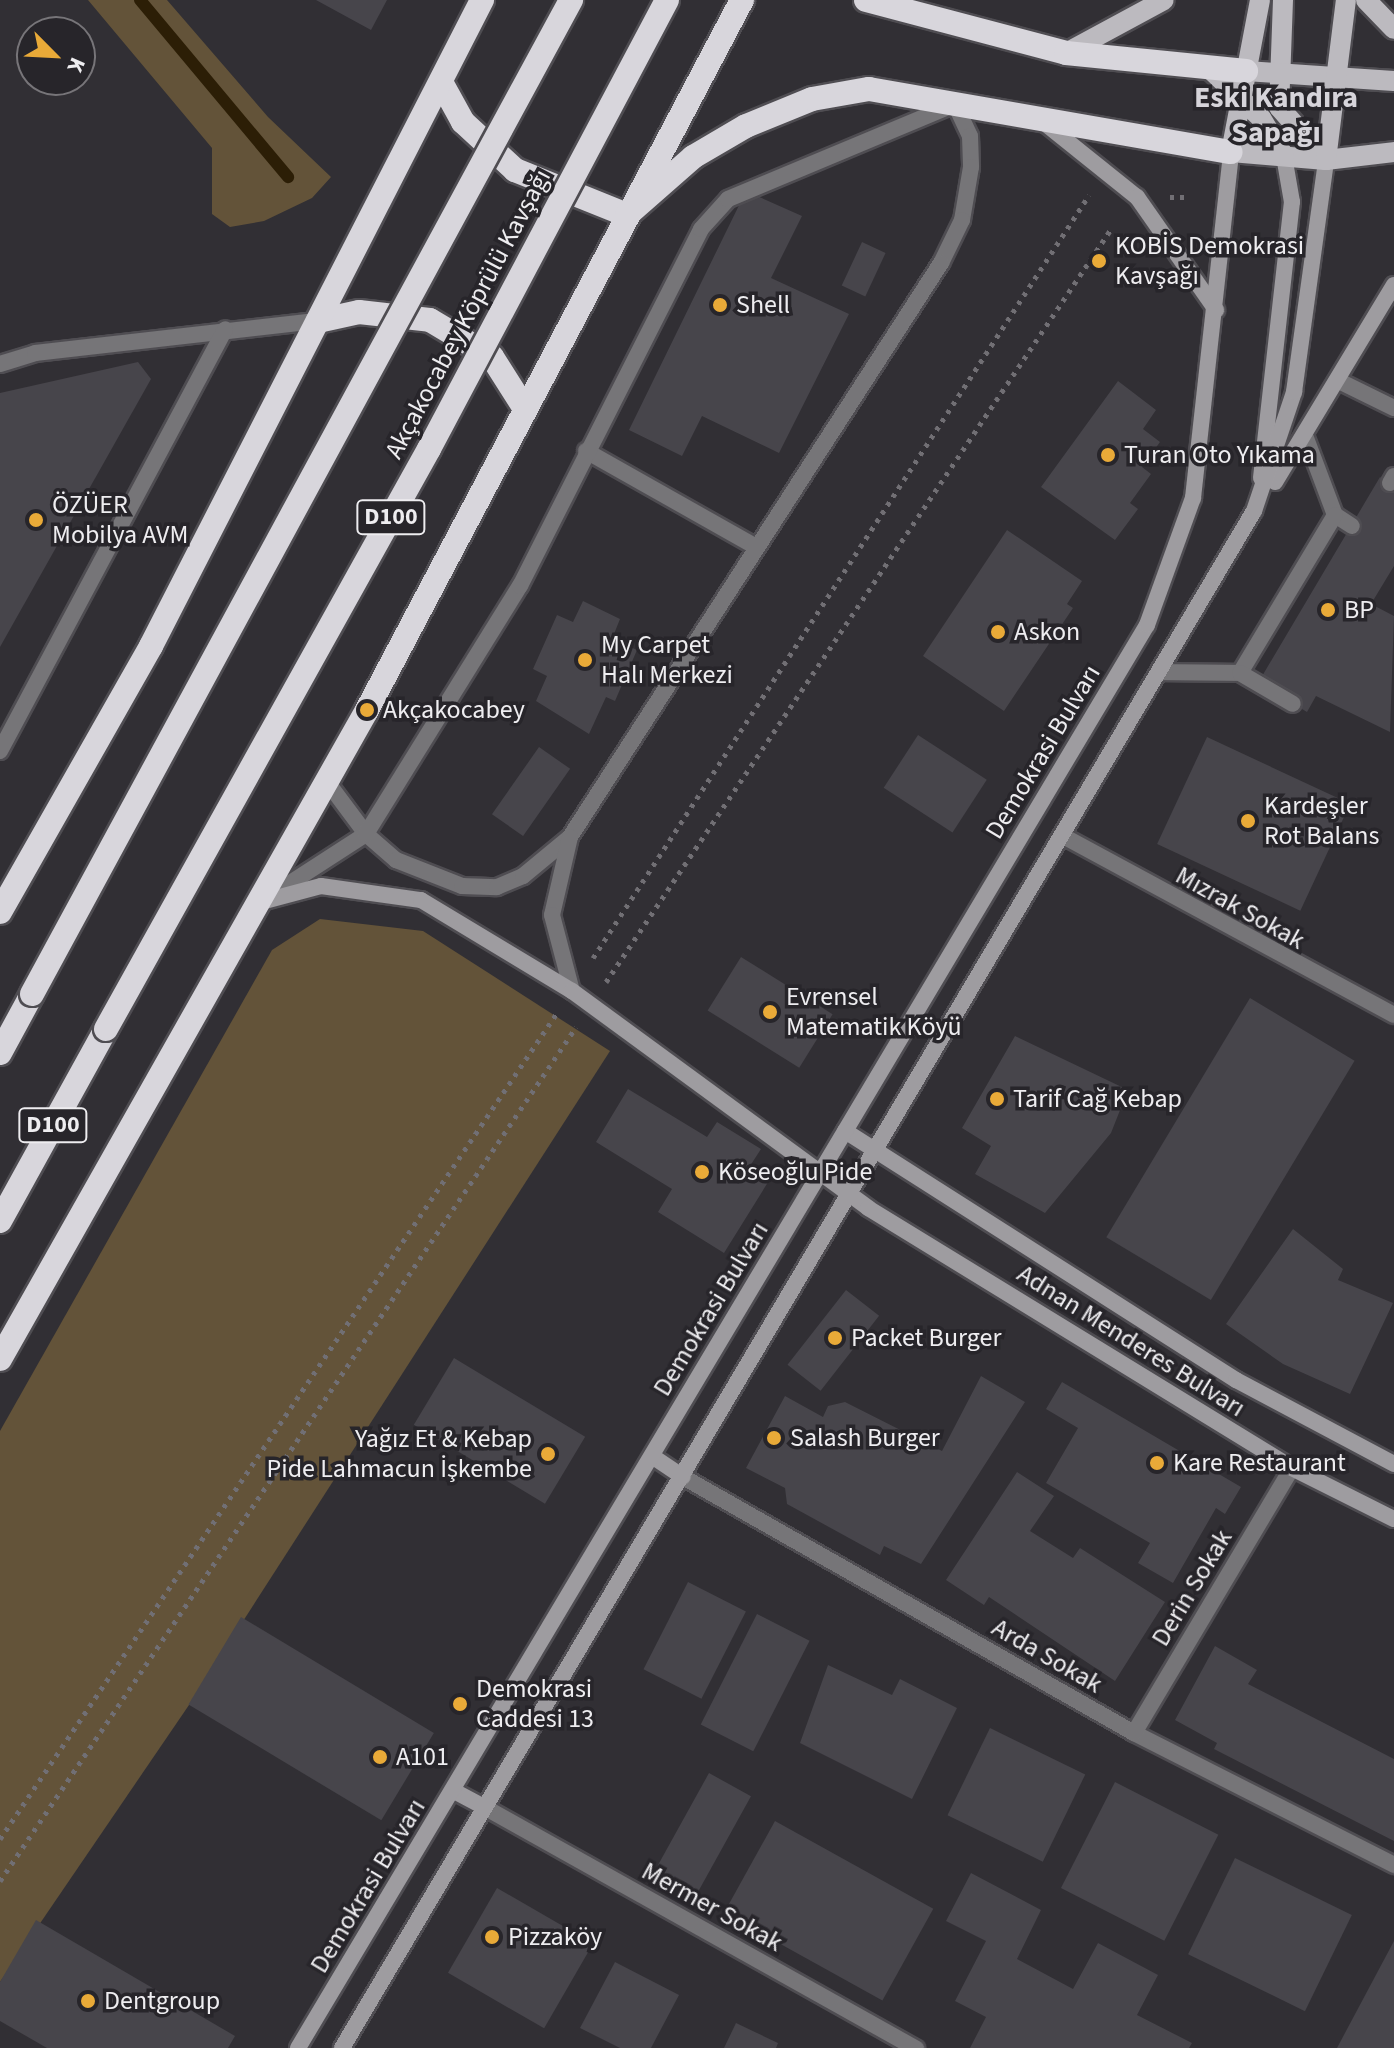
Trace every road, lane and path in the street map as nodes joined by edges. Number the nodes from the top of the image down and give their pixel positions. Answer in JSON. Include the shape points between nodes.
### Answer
{"nodes":[{"id":1,"x":482,"y":0,"type":"edge"},
{"id":2,"x":571,"y":0,"type":"edge"},
{"id":3,"x":667,"y":0,"type":"edge"},
{"id":4,"x":742,"y":0,"type":"edge"},
{"id":5,"x":866,"y":0,"type":"edge"},
{"id":6,"x":912,"y":0,"type":"edge"},
{"id":7,"x":1260,"y":0,"type":"edge"},
{"id":8,"x":1283,"y":0,"type":"edge"},
{"id":9,"x":1346,"y":0,"type":"edge"},
{"id":10,"x":1366,"y":0,"type":"edge"},
{"id":11,"x":1153,"y":3,"type":"edge"},
{"id":12,"x":935,"y":19,"type":"junction"},
{"id":13,"x":1394,"y":29,"type":"edge"},
{"id":14,"x":1066,"y":53,"type":"junction"},
{"id":15,"x":1209,"y":68,"type":"junction"},
{"id":16,"x":1246,"y":71,"type":"junction"},
{"id":17,"x":1277,"y":74,"type":"junction"},
{"id":18,"x":1337,"y":79,"type":"junction"},
{"id":19,"x":1394,"y":81,"type":"edge"},
{"id":20,"x":441,"y":82,"type":"junction"},
{"id":21,"x":1242,"y":97,"type":"junction"},
{"id":22,"x":955,"y":104,"type":"junction"},
{"id":23,"x":1045,"y":123,"type":"junction"},
{"id":24,"x":1231,"y":152,"type":"junction"},
{"id":25,"x":1394,"y":152,"type":"edge"},
{"id":26,"x":1284,"y":156,"type":"junction"},
{"id":27,"x":1326,"y":160,"type":"junction"},
{"id":28,"x":627,"y":215,"type":"junction"},
{"id":29,"x":1111,"y":229,"type":"dead end"},
{"id":30,"x":1394,"y":285,"type":"edge"},
{"id":31,"x":1216,"y":310,"type":"junction"},
{"id":32,"x":318,"y":321,"type":"junction"},
{"id":33,"x":225,"y":329,"type":"junction"},
{"id":34,"x":0,"y":364,"type":"edge"},
{"id":35,"x":1341,"y":382,"type":"junction"},
{"id":36,"x":1394,"y":408,"type":"edge"},
{"id":37,"x":525,"y":409,"type":"junction"},
{"id":38,"x":1306,"y":438,"type":"junction"},
{"id":39,"x":586,"y":451,"type":"junction"},
{"id":40,"x":1254,"y":511,"type":"junction"},
{"id":41,"x":1335,"y":515,"type":"junction"},
{"id":42,"x":1352,"y":526,"type":"dead end"},
{"id":43,"x":753,"y":545,"type":"junction"},
{"id":44,"x":1161,"y":672,"type":"junction"},
{"id":45,"x":1240,"y":673,"type":"junction"},
{"id":46,"x":1293,"y":704,"type":"dead end"},
{"id":47,"x":0,"y":751,"type":"edge"},
{"id":48,"x":325,"y":779,"type":"junction"},
{"id":49,"x":366,"y":834,"type":"junction"},
{"id":50,"x":570,"y":837,"type":"junction"},
{"id":51,"x":1065,"y":837,"type":"junction"},
{"id":52,"x":261,"y":902,"type":"junction"},
{"id":53,"x":0,"y":912,"type":"edge"},
{"id":54,"x":572,"y":991,"type":"junction"},
{"id":55,"x":591,"y":1005,"type":"junction"},
{"id":56,"x":1394,"y":1015,"type":"edge"},
{"id":57,"x":0,"y":1053,"type":"edge"},
{"id":58,"x":845,"y":1131,"type":"junction"},
{"id":59,"x":877,"y":1152,"type":"junction"},
{"id":60,"x":820,"y":1171,"type":"junction"},
{"id":61,"x":849,"y":1194,"type":"junction"},
{"id":62,"x":0,"y":1221,"type":"edge"},
{"id":63,"x":0,"y":1359,"type":"edge"},
{"id":64,"x":652,"y":1456,"type":"junction"},
{"id":65,"x":1394,"y":1464,"type":"edge"},
{"id":66,"x":1292,"y":1468,"type":"junction"},
{"id":67,"x":683,"y":1477,"type":"junction"},
{"id":68,"x":1394,"y":1519,"type":"edge"},
{"id":69,"x":1134,"y":1733,"type":"junction"},
{"id":70,"x":454,"y":1791,"type":"junction"},
{"id":71,"x":484,"y":1807,"type":"junction"},
{"id":72,"x":1394,"y":1865,"type":"edge"},
{"id":73,"x":0,"y":1881,"type":"edge"},
{"id":74,"x":298,"y":2048,"type":"edge"},
{"id":75,"x":342,"y":2048,"type":"edge"},
{"id":76,"x":916,"y":2048,"type":"edge"}],
"edges":[{"from":1,"to":20,"type":"highway"},
{"from":2,"to":57,"type":"highway","bridge":true},
{"from":3,"to":62,"type":"highway","name":"Akçakocabey Köprülü Kavşağı","number":"D100","bridge":true},
{"from":4,"to":28,"type":"highway"},
{"from":5,"to":12,"type":"highway"},
{"from":6,"to":12,"type":"highway"},
{"from":7,"to":16,"type":"main road"},
{"from":8,"to":17,"type":"main road"},
{"from":9,"to":18,"type":"main road"},
{"from":10,"to":13,"type":"main road"},
{"from":11,"to":14,"type":"main road"},
{"from":12,"to":14,"type":"highway"},
{"from":14,"to":15,"type":"highway"},
{"from":15,"to":16,"type":"highway"},
{"from":15,"to":21,"type":"main road"},
{"from":16,"to":17,"type":"main road"},
{"from":16,"to":21,"type":"main road"},
{"from":17,"to":18,"type":"main road"},
{"from":17,"to":27,"type":"main road","via":[[1279,107],[1289,125]]},
{"from":18,"to":19,"type":"main road"},
{"from":18,"to":27,"type":"main road"},
{"from":20,"to":28,"type":"highway","via":[[463,122],[515,170]]},
{"from":20,"to":32,"type":"highway"},
{"from":21,"to":24,"type":"main road"},
{"from":21,"to":26,"type":"main road"},
{"from":22,"to":23,"type":"highway"},
{"from":22,"to":28,"type":"highway","via":[[869,89],[812,99],[693,157]]},
{"from":22,"to":39,"type":"street","via":[[728,199],[701,229]]},
{"from":22,"to":43,"type":"street","via":[[970,136],[962,220]]},
{"from":23,"to":24,"type":"highway"},
{"from":23,"to":31,"type":"main road","via":[[1137,197]]},
{"from":24,"to":26,"type":"main road"},
{"from":24,"to":31,"type":"main road","name":"Demokrasi Bulvarı"},
{"from":25,"to":27,"type":"main road"},
{"from":26,"to":27,"type":"main road"},
{"from":26,"to":40,"type":"main road","via":[[1289,238],[1269,437]]},
{"from":27,"to":40,"type":"main road","via":[[1294,392]]},
{"from":28,"to":37,"type":"highway"},
{"from":29,"to":55,"type":"path"},
{"from":30,"to":35,"type":"main road"},
{"from":31,"to":58,"type":"main road","name":"Demokrasi Bulvarı","via":[[1193,498],[1163,590]]},
{"from":32,"to":33,"type":"street"},
{"from":32,"to":37,"type":"highway","via":[[359,312],[430,320],[492,357]]},
{"from":32,"to":53,"type":"highway","via":[[151,646]]},
{"from":33,"to":34,"type":"street"},
{"from":33,"to":47,"type":"street"},
{"from":35,"to":36,"type":"street"},
{"from":35,"to":38,"type":"main road"},
{"from":37,"to":48,"type":"highway"},
{"from":38,"to":40,"type":"main road"},
{"from":38,"to":41,"type":"street"},
{"from":39,"to":43,"type":"street"},
{"from":39,"to":49,"type":"street","via":[[520,586]]},
{"from":40,"to":44,"type":"main road"},
{"from":41,"to":42,"type":"street"},
{"from":41,"to":45,"type":"street"},
{"from":43,"to":50,"type":"street"},
{"from":44,"to":45,"type":"street"},
{"from":44,"to":51,"type":"main road"},
{"from":45,"to":46,"type":"street"},
{"from":48,"to":49,"type":"street"},
{"from":48,"to":52,"type":"highway"},
{"from":49,"to":50,"type":"street","via":[[424,876],[497,887],[523,876]]},
{"from":49,"to":52,"type":"street"},
{"from":50,"to":54,"type":"street","via":[[552,915]]},
{"from":51,"to":56,"type":"street","name":"Mızrak Sokak","via":[[1319,981]]},
{"from":51,"to":59,"type":"main road"},
{"from":52,"to":54,"type":"main road","name":"Adnan Menderes Bulvarı","via":[[321,886],[421,900]]},
{"from":52,"to":63,"type":"highway"},
{"from":54,"to":55,"type":"main road","name":"Adnan Menderes Bulvarı"},
{"from":55,"to":60,"type":"main road","name":"Adnan Menderes Bulvarı"},
{"from":55,"to":73,"type":"path"},
{"from":58,"to":59,"type":"main road","name":"Adnan Menderes Bulvarı"},
{"from":58,"to":60,"type":"main road","name":"Demokrasi Bulvarı"},
{"from":59,"to":61,"type":"main road"},
{"from":59,"to":65,"type":"main road","name":"Adnan Menderes Bulvarı","via":[[1236,1380]]},
{"from":60,"to":61,"type":"main road","name":"Adnan Menderes Bulvarı"},
{"from":60,"to":64,"type":"main road","name":"Demokrasi Bulvarı"},
{"from":61,"to":66,"type":"main road","name":"Adnan Menderes Bulvarı"},
{"from":61,"to":67,"type":"main road"},
{"from":64,"to":67,"type":"main road"},
{"from":64,"to":70,"type":"main road","name":"Demokrasi Bulvarı"},
{"from":66,"to":68,"type":"main road","name":"Adnan Menderes Bulvarı"},
{"from":66,"to":69,"type":"street","name":"Derin Sokak"},
{"from":67,"to":69,"type":"street","name":"Arda Sokak"},
{"from":67,"to":71,"type":"main road"},
{"from":69,"to":72,"type":"street","name":"Arda Sokak"},
{"from":70,"to":71,"type":"main road"},
{"from":70,"to":74,"type":"main road","name":"Demokrasi Bulvarı"},
{"from":71,"to":75,"type":"main road"},
{"from":71,"to":76,"type":"street","name":"Mermer Sokak"}]}
